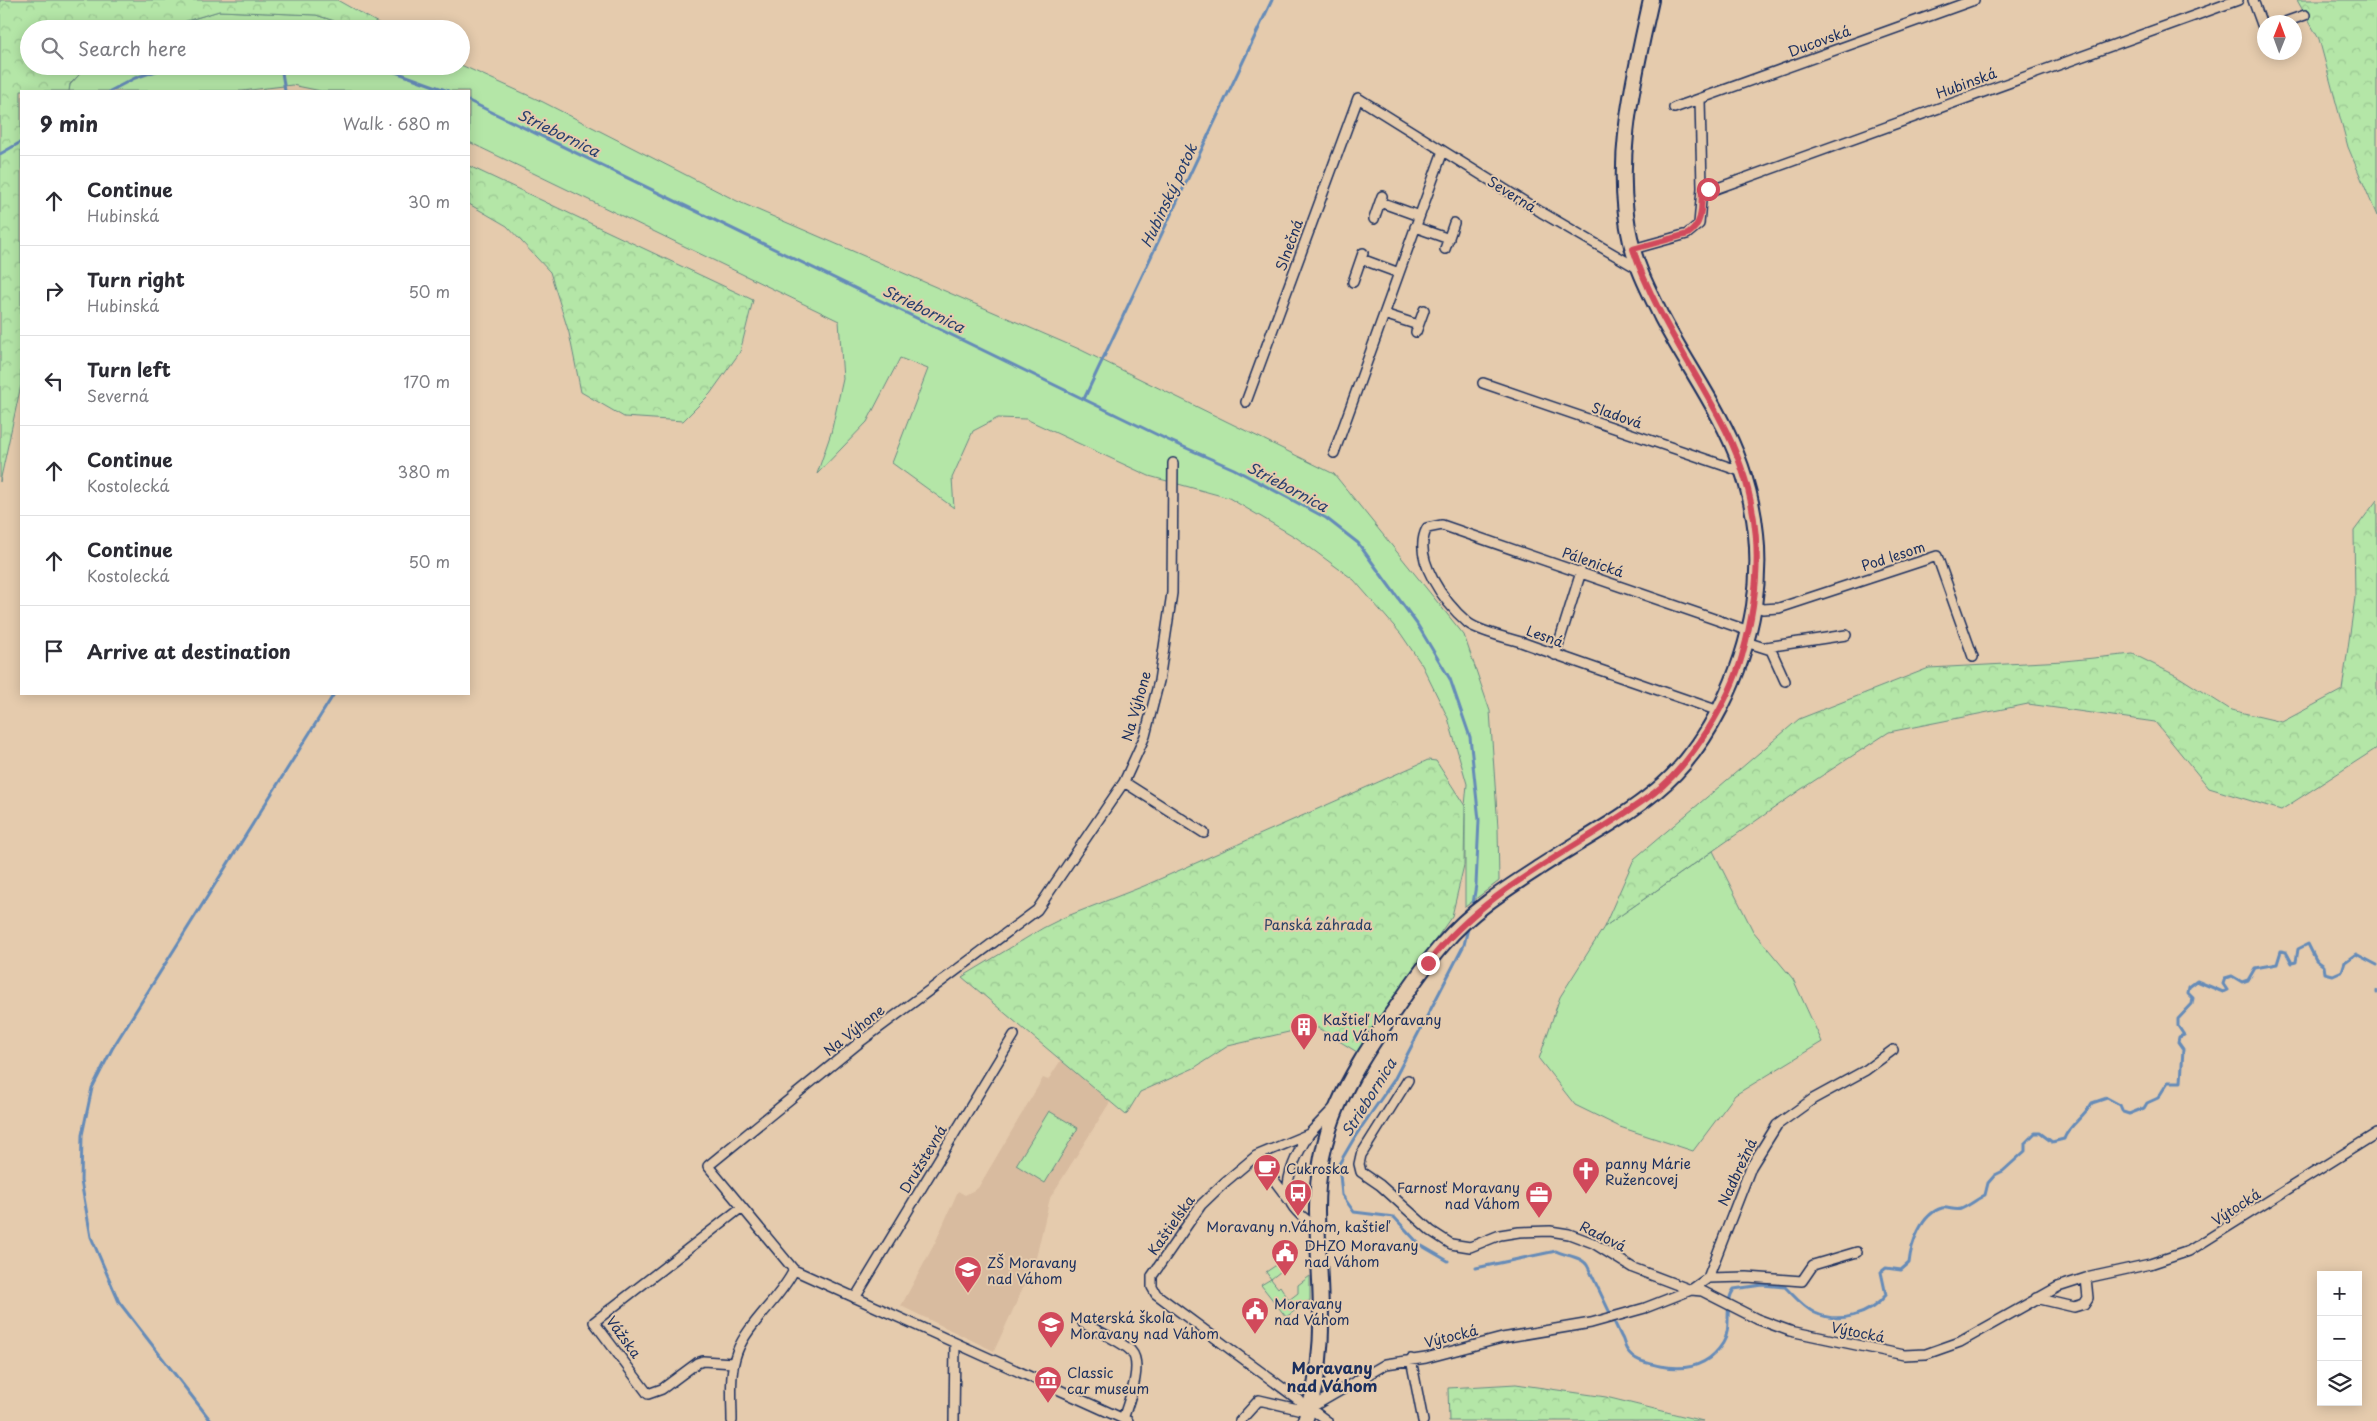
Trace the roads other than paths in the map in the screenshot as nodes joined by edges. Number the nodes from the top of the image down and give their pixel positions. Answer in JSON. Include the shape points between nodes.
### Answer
{"nodes":[{"id":1,"x":1651,"y":0,"type":"edge"},
{"id":2,"x":1974,"y":0,"type":"edge"},
{"id":3,"x":2238,"y":0,"type":"edge"},
{"id":4,"x":2253,"y":0,"type":"edge"},
{"id":5,"x":2258,"y":15,"type":"edge"},
{"id":6,"x":2305,"y":15,"type":"dead end"},
{"id":7,"x":2302,"y":16,"type":"edge"},
{"id":8,"x":1358,"y":98,"type":"joint"},
{"id":9,"x":1700,"y":99,"type":"junction"},
{"id":10,"x":1674,"y":108,"type":"dead end"},
{"id":11,"x":1443,"y":151,"type":"junction"},
{"id":12,"x":1702,"y":188,"type":"junction"},
{"id":13,"x":1419,"y":216,"type":"junction"},
{"id":14,"x":1374,"y":219,"type":"dead end"},
{"id":15,"x":1454,"y":223,"type":"dead end"},
{"id":16,"x":1415,"y":227,"type":"junction"},
{"id":17,"x":1449,"y":239,"type":"junction"},
{"id":18,"x":1445,"y":249,"type":"dead end"},
{"id":19,"x":1633,"y":249,"type":"junction"},
{"id":20,"x":1639,"y":269,"type":"junction"},
{"id":21,"x":1398,"y":273,"type":"junction"},
{"id":22,"x":1353,"y":282,"type":"dead end"},
{"id":23,"x":1424,"y":310,"type":"dead end"},
{"id":24,"x":1384,"y":314,"type":"junction"},
{"id":25,"x":1483,"y":383,"type":"dead end"},
{"id":26,"x":1246,"y":402,"type":"dead end"},
{"id":27,"x":1334,"y":453,"type":"dead end"},
{"id":28,"x":1173,"y":463,"type":"dead end"},
{"id":29,"x":1743,"y":472,"type":"junction"},
{"id":30,"x":1427,"y":528,"type":"joint"},
{"id":31,"x":1581,"y":572,"type":"junction"},
{"id":32,"x":1754,"y":606,"type":"junction"},
{"id":33,"x":1846,"y":635,"type":"dead end"},
{"id":34,"x":1747,"y":637,"type":"junction"},
{"id":35,"x":1766,"y":647,"type":"junction"},
{"id":36,"x":1555,"y":655,"type":"junction"},
{"id":37,"x":1973,"y":657,"type":"dead end"},
{"id":38,"x":1785,"y":681,"type":"dead end"},
{"id":39,"x":1719,"y":711,"type":"junction"},
{"id":40,"x":1124,"y":782,"type":"junction"},
{"id":41,"x":1204,"y":833,"type":"dead end"},
{"id":42,"x":1014,"y":1035,"type":"dead end"},
{"id":43,"x":1893,"y":1050,"type":"dead end"},
{"id":44,"x":1408,"y":1080,"type":"dead end"},
{"id":45,"x":1337,"y":1105,"type":"junction"},
{"id":46,"x":2377,"y":1133,"type":"edge"},
{"id":47,"x":1309,"y":1134,"type":"junction"},
{"id":48,"x":1256,"y":1156,"type":"junction"},
{"id":49,"x":1289,"y":1200,"type":"junction"},
{"id":50,"x":742,"y":1207,"type":"junction"},
{"id":51,"x":1318,"y":1228,"type":"junction"},
{"id":52,"x":1857,"y":1252,"type":"dead end"},
{"id":53,"x":794,"y":1270,"type":"junction"},
{"id":54,"x":1708,"y":1278,"type":"junction"},
{"id":55,"x":2086,"y":1278,"type":"junction"},
{"id":56,"x":1691,"y":1290,"type":"junction"},
{"id":57,"x":855,"y":1298,"type":"junction"},
{"id":58,"x":2036,"y":1298,"type":"junction"},
{"id":59,"x":1083,"y":1324,"type":"dead end"},
{"id":60,"x":955,"y":1343,"type":"junction"},
{"id":61,"x":1412,"y":1359,"type":"junction"},
{"id":62,"x":733,"y":1364,"type":"junction"},
{"id":63,"x":1307,"y":1415,"type":"edge"},
{"id":64,"x":1126,"y":1420,"type":"edge"},
{"id":65,"x":732,"y":1421,"type":"edge"},
{"id":66,"x":954,"y":1421,"type":"edge"},
{"id":67,"x":1240,"y":1421,"type":"edge"},
{"id":68,"x":1327,"y":1421,"type":"edge"},
{"id":69,"x":1422,"y":1421,"type":"edge"}],
"edges":[{"from":1,"to":19,"type":"main road","via":[[1626,134],[1624,183],[1627,226]]},
{"from":2,"to":9,"type":"street","name":"Ducovská"},
{"from":3,"to":12,"type":"street","name":"Hubinská","via":[[1715,189]]},
{"from":4,"to":5,"type":"street"},
{"from":6,"to":7,"type":"street"},
{"from":8,"to":11,"type":"street","name":"Severná"},
{"from":8,"to":26,"type":"street","name":"Slnečná"},
{"from":9,"to":10,"type":"street","name":"Ducovská"},
{"from":9,"to":12,"type":"street"},
{"from":11,"to":13,"type":"street"},
{"from":11,"to":20,"type":"street","name":"Severná"},
{"from":12,"to":19,"type":"street","via":[[1701,218],[1695,229],[1688,234]]},
{"from":13,"to":14,"type":"street","via":[[1381,199]]},
{"from":13,"to":16,"type":"street"},
{"from":15,"to":17,"type":"street"},
{"from":16,"to":17,"type":"street"},
{"from":16,"to":21,"type":"street"},
{"from":17,"to":18,"type":"street"},
{"from":19,"to":20,"type":"main road"},
{"from":20,"to":29,"type":"main road","via":[[1668,328],[1719,417]]},
{"from":21,"to":22,"type":"street","via":[[1362,256]]},
{"from":21,"to":24,"type":"street"},
{"from":23,"to":24,"type":"street","via":[[1417,329]]},
{"from":24,"to":27,"type":"street"},
{"from":25,"to":29,"type":"street","name":"Sladová"},
{"from":28,"to":40,"type":"street","name":"Na Výhone","via":[[1172,592],[1159,681],[1145,736]]},
{"from":29,"to":32,"type":"main road","via":[[1758,541]]},
{"from":30,"to":31,"type":"street","name":"Pálenická","via":[[1442,525]]},
{"from":30,"to":36,"type":"street","name":"Lesná","via":[[1422,547],[1427,568],[1439,589],[1469,624]]},
{"from":31,"to":34,"type":"street","name":"Pálenická"},
{"from":31,"to":36,"type":"street"},
{"from":32,"to":34,"type":"main road"},
{"from":32,"to":37,"type":"street","name":"Pod lesom","via":[[1779,608],[1937,556]]},
{"from":33,"to":35,"type":"street"},
{"from":34,"to":35,"type":"street","name":"Pálenická"},
{"from":34,"to":39,"type":"main road","via":[[1734,680]]},
{"from":35,"to":38,"type":"street","via":[[1771,650]]},
{"from":36,"to":39,"type":"street","name":"Lesná"},
{"from":39,"to":45,"type":"main road","via":[[1682,764],[1656,792],[1464,921],[1410,988],[1358,1066]]},
{"from":40,"to":41,"type":"street"},
{"from":40,"to":50,"type":"street","name":"Na Výhone","via":[[1037,910],[860,1042],[708,1166]]},
{"from":42,"to":57,"type":"street","name":"Družstevná"},
{"from":43,"to":54,"type":"street","name":"Nadbrežná","via":[[1777,1125],[1751,1167]]},
{"from":44,"to":56,"type":"street","name":"Radová","via":[[1361,1155],[1359,1164],[1361,1172],[1432,1231],[1450,1244],[1470,1247],[1500,1235],[1519,1232],[1569,1234],[1593,1243],[1633,1268]]},
{"from":45,"to":47,"type":"street"},
{"from":45,"to":51,"type":"main road","via":[[1322,1155]]},
{"from":46,"to":55,"type":"street","name":"Výtocká","via":[[2189,1251],[2150,1264]]},
{"from":47,"to":48,"type":"street","name":"Kaštieľska"},
{"from":47,"to":49,"type":"street","via":[[1295,1156],[1289,1180]]},
{"from":48,"to":49,"type":"street"},
{"from":48,"to":63,"type":"street","name":"Kaštieľska","via":[[1201,1204],[1152,1276],[1152,1287],[1156,1294]]},
{"from":49,"to":51,"type":"street","via":[[1303,1218]]},
{"from":50,"to":53,"type":"street","name":"Na Výhone"},
{"from":50,"to":62,"type":"street","name":"Vážska","via":[[594,1322],[648,1394],[662,1388],[697,1362]]},
{"from":51,"to":63,"type":"main road","via":[[1323,1317],[1318,1365]]},
{"from":52,"to":54,"type":"street","via":[[1813,1265],[1802,1281]]},
{"from":53,"to":57,"type":"street","name":"Na Výhone"},
{"from":53,"to":62,"type":"street","via":[[786,1286],[746,1336]]},
{"from":54,"to":56,"type":"street"},
{"from":55,"to":58,"type":"street","name":"Výtocká"},
{"from":55,"to":58,"type":"street","via":[[2088,1298],[2084,1304],[2074,1307]]},
{"from":56,"to":58,"type":"street","name":"Výtocká","via":[[1702,1291],[1757,1319],[1809,1336],[1916,1356],[1960,1342]]},
{"from":56,"to":61,"type":"street","name":"Výtocká","via":[[1618,1316],[1572,1328],[1502,1338]]},
{"from":57,"to":60,"type":"street","name":"Na Výhone"},
{"from":59,"to":64,"type":"street","via":[[1131,1350],[1136,1359]]},
{"from":60,"to":64,"type":"street","name":"Na Výhone"},
{"from":60,"to":66,"type":"street"},
{"from":61,"to":63,"type":"street","name":"Výtocká","via":[[1397,1360],[1374,1369]]},
{"from":61,"to":69,"type":"street"},
{"from":62,"to":65,"type":"street"},
{"from":63,"to":67,"type":"street","via":[[1302,1410],[1259,1400]]},
{"from":63,"to":68,"type":"street"}]}
